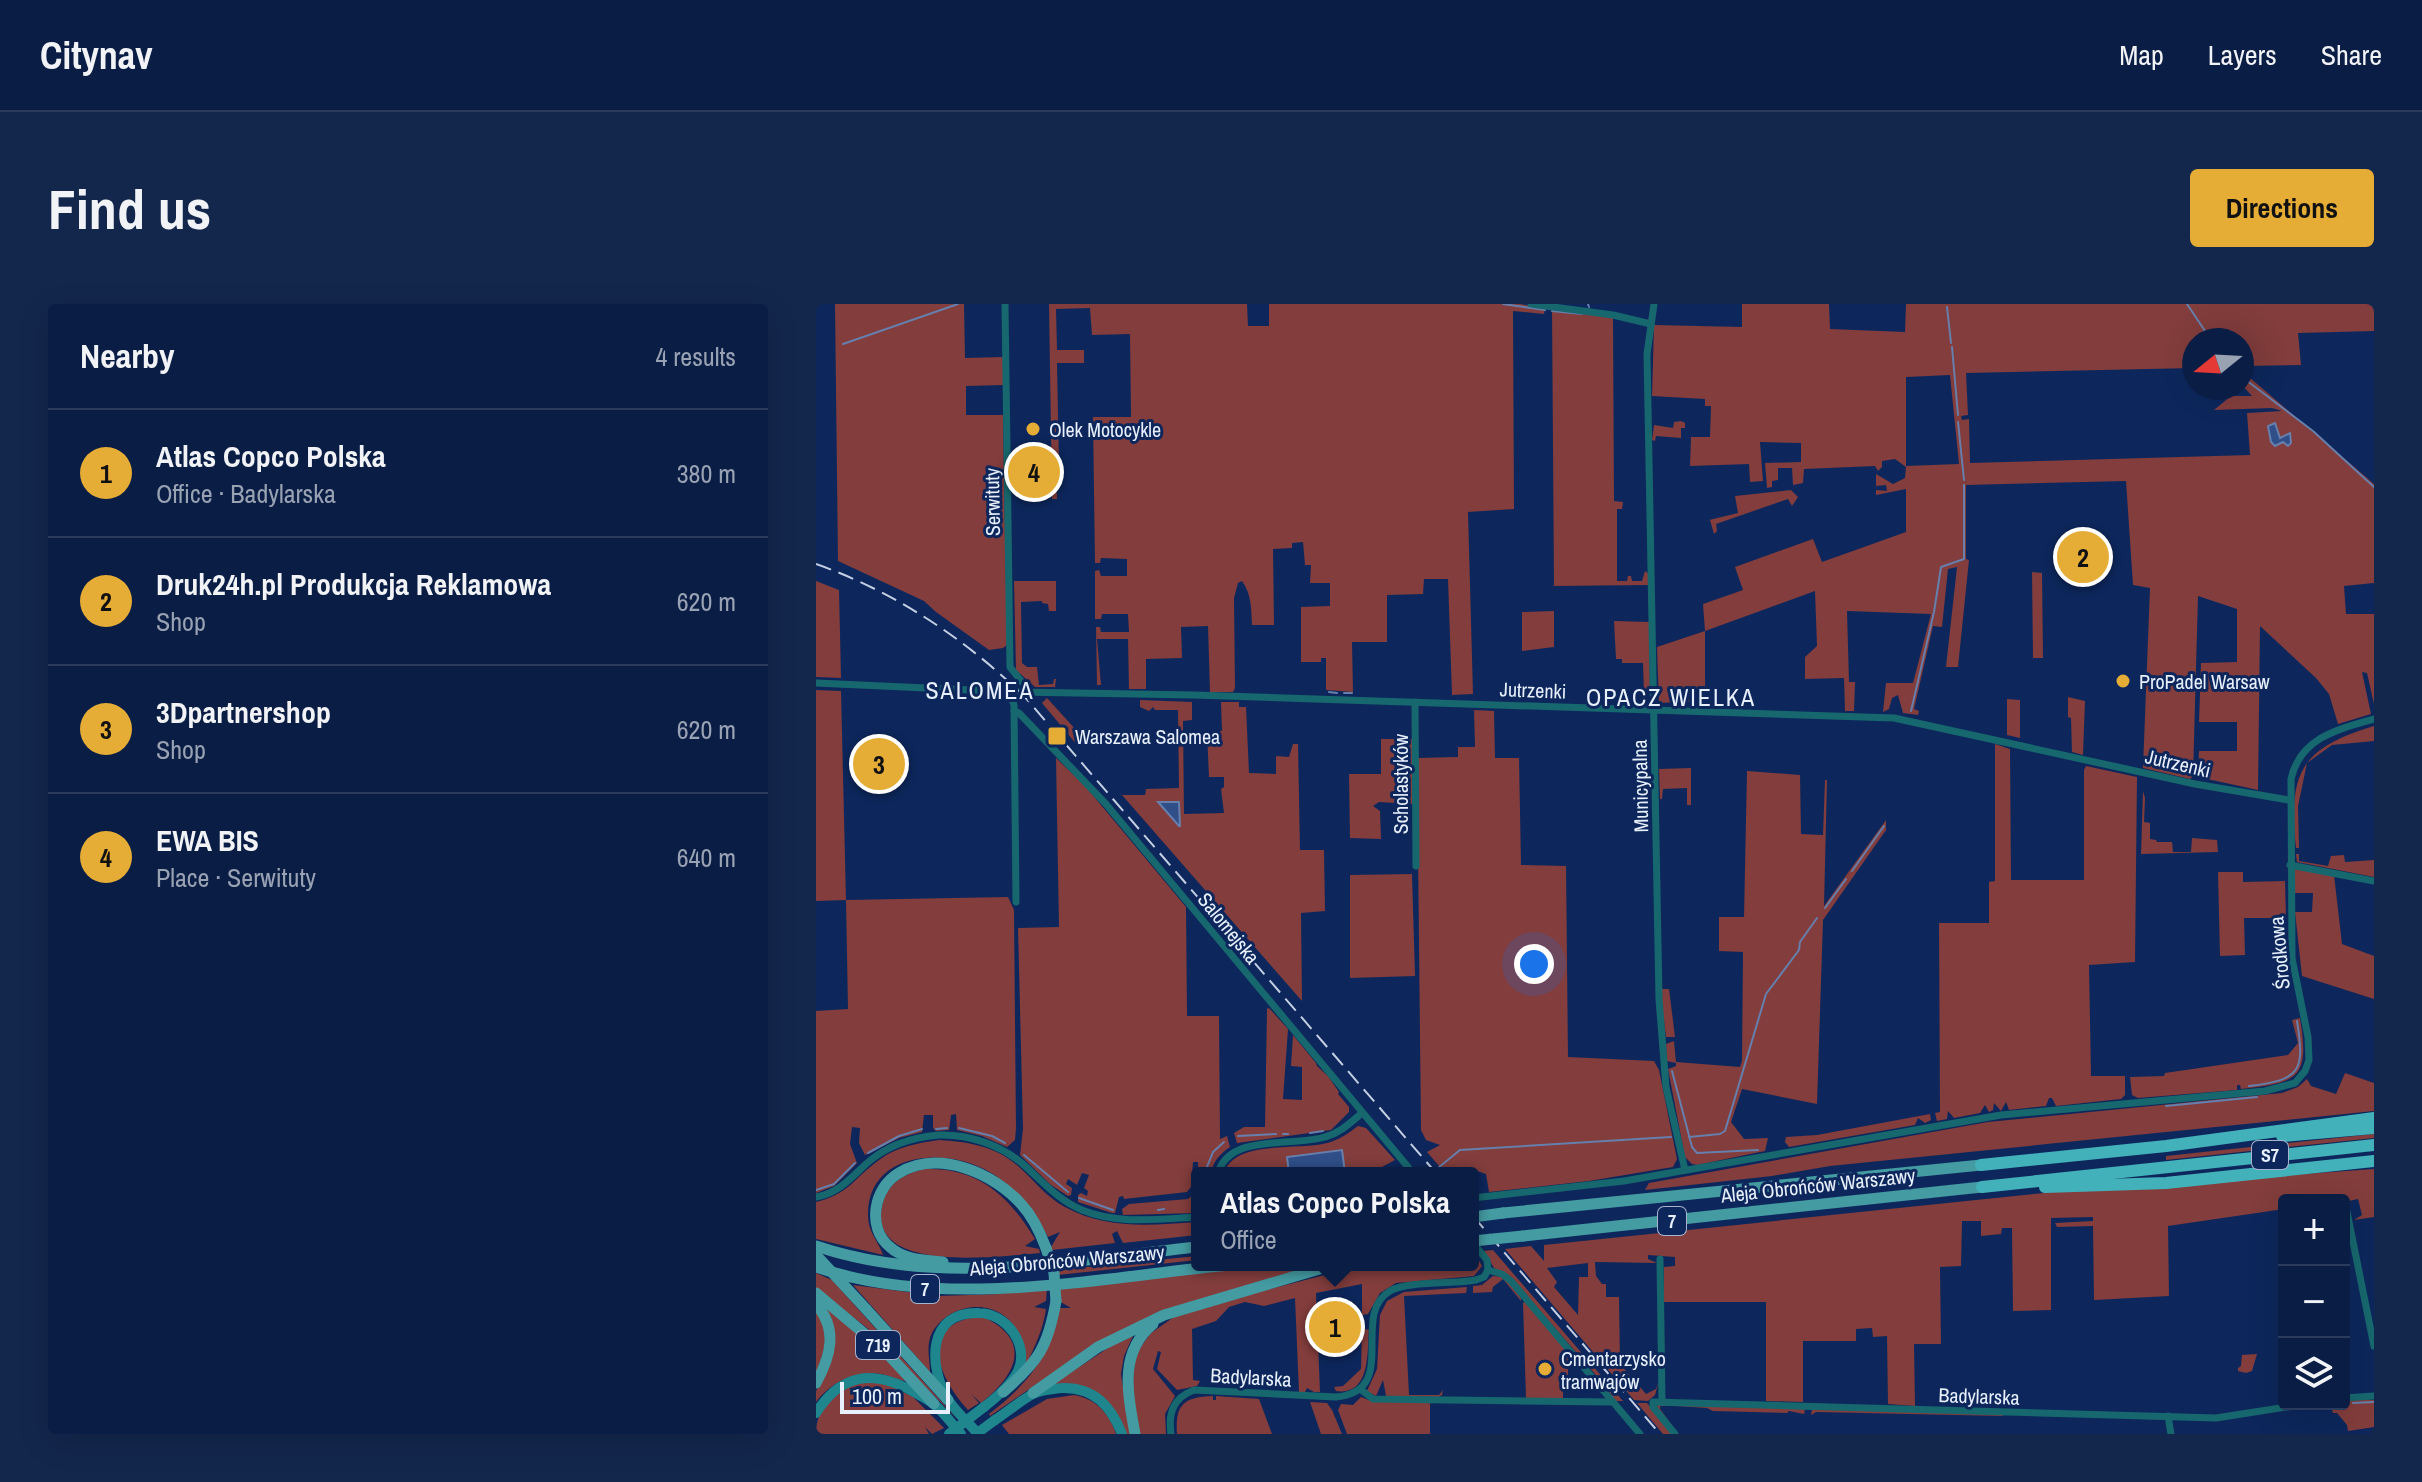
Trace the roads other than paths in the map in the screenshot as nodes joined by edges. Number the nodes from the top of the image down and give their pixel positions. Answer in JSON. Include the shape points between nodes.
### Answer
{"nodes":[{"id":1,"x":1005,"y":304,"type":"edge"},
{"id":2,"x":1531,"y":304,"type":"edge"},
{"id":3,"x":1654,"y":304,"type":"edge"},
{"id":4,"x":1651,"y":324,"type":"junction"},
{"id":5,"x":816,"y":683,"type":"edge"},
{"id":6,"x":1009,"y":691,"type":"junction"},
{"id":7,"x":1030,"y":692,"type":"junction"},
{"id":8,"x":1415,"y":702,"type":"junction"},
{"id":9,"x":1655,"y":709,"type":"junction"},
{"id":10,"x":1014,"y":711,"type":"junction"},
{"id":11,"x":2374,"y":719,"type":"edge"},
{"id":12,"x":2289,"y":800,"type":"junction"},
{"id":13,"x":2290,"y":865,"type":"junction"},
{"id":14,"x":1416,"y":866,"type":"dead end"},
{"id":15,"x":2374,"y":881,"type":"edge"},
{"id":16,"x":1016,"y":902,"type":"dead end"},
{"id":17,"x":1362,"y":1113,"type":"junction"},
{"id":18,"x":2374,"y":1118,"type":"edge"},
{"id":19,"x":2374,"y":1128,"type":"edge"},
{"id":20,"x":2374,"y":1145,"type":"edge"},
{"id":21,"x":2169,"y":1146,"type":"junction"},
{"id":22,"x":2374,"y":1161,"type":"edge"},
{"id":23,"x":1981,"y":1165,"type":"joint"},
{"id":24,"x":1220,"y":1167,"type":"edge"},
{"id":25,"x":1408,"y":1167,"type":"edge"},
{"id":26,"x":1685,"y":1170,"type":"junction"},
{"id":27,"x":1982,"y":1187,"type":"junction"},
{"id":28,"x":816,"y":1197,"type":"edge"},
{"id":29,"x":1479,"y":1197,"type":"edge"},
{"id":30,"x":1479,"y":1216,"type":"edge"},
{"id":31,"x":1191,"y":1217,"type":"edge"},
{"id":32,"x":2350,"y":1227,"type":"edge"},
{"id":33,"x":1479,"y":1241,"type":"edge"},
{"id":34,"x":816,"y":1246,"type":"edge"},
{"id":35,"x":1191,"y":1248,"type":"edge"},
{"id":36,"x":1479,"y":1250,"type":"edge"},
{"id":37,"x":816,"y":1255,"type":"edge"},
{"id":38,"x":1660,"y":1259,"type":"dead end"},
{"id":39,"x":816,"y":1267,"type":"edge"},
{"id":40,"x":971,"y":1268,"type":"junction"},
{"id":41,"x":1191,"y":1269,"type":"edge"},
{"id":42,"x":1488,"y":1270,"type":"junction"},
{"id":43,"x":1313,"y":1271,"type":"edge"},
{"id":44,"x":816,"y":1293,"type":"edge"},
{"id":45,"x":816,"y":1304,"type":"edge"},
{"id":46,"x":1164,"y":1315,"type":"junction"},
{"id":47,"x":2374,"y":1346,"type":"edge"},
{"id":48,"x":816,"y":1383,"type":"edge"},
{"id":49,"x":1360,"y":1389,"type":"junction"},
{"id":50,"x":1003,"y":1392,"type":"junction"},
{"id":51,"x":1033,"y":1393,"type":"junction"},
{"id":52,"x":2374,"y":1396,"type":"edge"},
{"id":53,"x":2350,"y":1398,"type":"edge"},
{"id":54,"x":948,"y":1400,"type":"junction"},
{"id":55,"x":1662,"y":1401,"type":"junction"},
{"id":56,"x":1611,"y":1402,"type":"junction"},
{"id":57,"x":934,"y":1404,"type":"junction"},
{"id":58,"x":2278,"y":1409,"type":"edge"},
{"id":59,"x":816,"y":1413,"type":"edge"},
{"id":60,"x":2168,"y":1416,"type":"junction"},
{"id":61,"x":949,"y":1434,"type":"edge"},
{"id":62,"x":961,"y":1434,"type":"edge"},
{"id":63,"x":977,"y":1434,"type":"edge"},
{"id":64,"x":1122,"y":1434,"type":"edge"},
{"id":65,"x":1135,"y":1434,"type":"edge"},
{"id":66,"x":1171,"y":1434,"type":"edge"},
{"id":67,"x":1640,"y":1434,"type":"edge"},
{"id":68,"x":1675,"y":1434,"type":"edge"},
{"id":69,"x":2171,"y":1434,"type":"edge"}],
"edges":[{"from":1,"to":7,"type":"street","name":"Serwituty","via":[[1010,667]]},
{"from":2,"to":4,"type":"street"},
{"from":3,"to":4,"type":"street","name":"Municypalna"},
{"from":4,"to":9,"type":"street","name":"Municypalna","via":[[1647,354]]},
{"from":5,"to":6,"type":"street","name":"Jutrzenki"},
{"from":6,"to":7,"type":"street","name":"Jutrzenki"},
{"from":6,"to":10,"type":"street"},
{"from":7,"to":8,"type":"street","name":"Jutrzenki"},
{"from":8,"to":9,"type":"street","name":"Jutrzenki"},
{"from":8,"to":14,"type":"street","name":"Scholastyków"},
{"from":9,"to":12,"type":"street","name":"Jutrzenki","via":[[1909,720]]},
{"from":9,"to":26,"type":"street","name":"Municypalna","via":[[1659,999],[1666,1087]]},
{"from":10,"to":16,"type":"street"},
{"from":10,"to":17,"type":"street","name":"Salomejska","via":[[1105,803]]},
{"from":11,"to":12,"type":"street","name":"Środkowa","via":[[2308,746],[2293,769]]},
{"from":12,"to":13,"type":"street","name":"Środkowa"},
{"from":13,"to":15,"type":"street"},
{"from":13,"to":26,"type":"street","name":"Środkowa","via":[[2292,958],[2309,1060],[2295,1083],[2001,1115]]},
{"from":17,"to":24,"type":"street","via":[[1325,1137],[1236,1149]]},
{"from":17,"to":25,"type":"street","name":"Salomejska"},
{"from":18,"to":21,"type":"highway","number":"S7"},
{"from":19,"to":21,"type":"highway"},
{"from":20,"to":27,"type":"highway","name":"Aleja Obrońców Warszawy","number":"S7"},
{"from":21,"to":23,"type":"highway","name":"Aleja Obrońców Warszawy","number":"S7"},
{"from":22,"to":27,"type":"highway","via":[[2140,1185]]},
{"from":23,"to":30,"type":"main road","name":"Aleja Obrońców Warszawy","number":"7","bridge":true},
{"from":26,"to":29,"type":"street"},
{"from":27,"to":33,"type":"main road","name":"Aleja Obrońców Warszawy","number":"7","bridge":true},
{"from":28,"to":31,"type":"street","via":[[834,1192],[889,1148],[953,1135],[997,1147],[1060,1198],[1095,1214],[1142,1220]]},
{"from":32,"to":47,"type":"street"},
{"from":34,"to":40,"type":"main road","name":"Aleja Obrońców Warszawy","number":"7","via":[[901,1265]]},
{"from":35,"to":40,"type":"main road","name":"Aleja Obrońców Warszawy","number":"7"},
{"from":36,"to":42,"type":"street"},
{"from":37,"to":54,"type":"main road","number":"719","bridge":true},
{"from":38,"to":55,"type":"street"},
{"from":39,"to":41,"type":"main road","name":"Aleja Obrońców Warszawy","number":"7","via":[[875,1283],[945,1289]]},
{"from":40,"to":50,"type":"main road","bridge":true,"via":[[919,1259],[883,1241],[875,1219],[888,1181],[926,1164],[977,1173],[1010,1192],[1040,1232],[1054,1273],[1056,1301],[1038,1357]]},
{"from":42,"to":49,"type":"street","via":[[1476,1280],[1402,1286],[1384,1295],[1374,1312],[1370,1372]]},
{"from":42,"to":56,"type":"street","via":[[1511,1281]]},
{"from":43,"to":46,"type":"main road"},
{"from":44,"to":57,"type":"main road","number":"719","via":[[885,1351]]},
{"from":45,"to":48,"type":"main road","via":[[827,1319],[831,1338]]},
{"from":46,"to":51,"type":"main road","via":[[1098,1347]]},
{"from":46,"to":65,"type":"main road","via":[[1133,1348],[1127,1385]]},
{"from":49,"to":56,"type":"street","name":"Badylarska","via":[[1373,1399]]},
{"from":49,"to":66,"type":"street","name":"Badylarska","via":[[1336,1397],[1194,1390],[1173,1407]]},
{"from":50,"to":54,"type":"main road","via":[[1021,1357],[1016,1335],[995,1316],[970,1313],[948,1323],[934,1348]]},
{"from":50,"to":61,"type":"main road","bridge":true},
{"from":51,"to":63,"type":"main road","bridge":true},
{"from":51,"to":64,"type":"main road","via":[[1073,1388],[1095,1395]]},
{"from":52,"to":53,"type":"street"},
{"from":54,"to":63,"type":"main road","number":"719"},
{"from":55,"to":60,"type":"street","name":"Badylarska"},
{"from":55,"to":68,"type":"street","name":"Badylarska","via":[[1652,1404]]},
{"from":56,"to":67,"type":"street"},
{"from":57,"to":59,"type":"main road","via":[[899,1384],[864,1378],[843,1384]]},
{"from":57,"to":62,"type":"main road","number":"719"},
{"from":58,"to":60,"type":"street","name":"Badylarska","via":[[2220,1418]]},
{"from":60,"to":69,"type":"street"}]}
